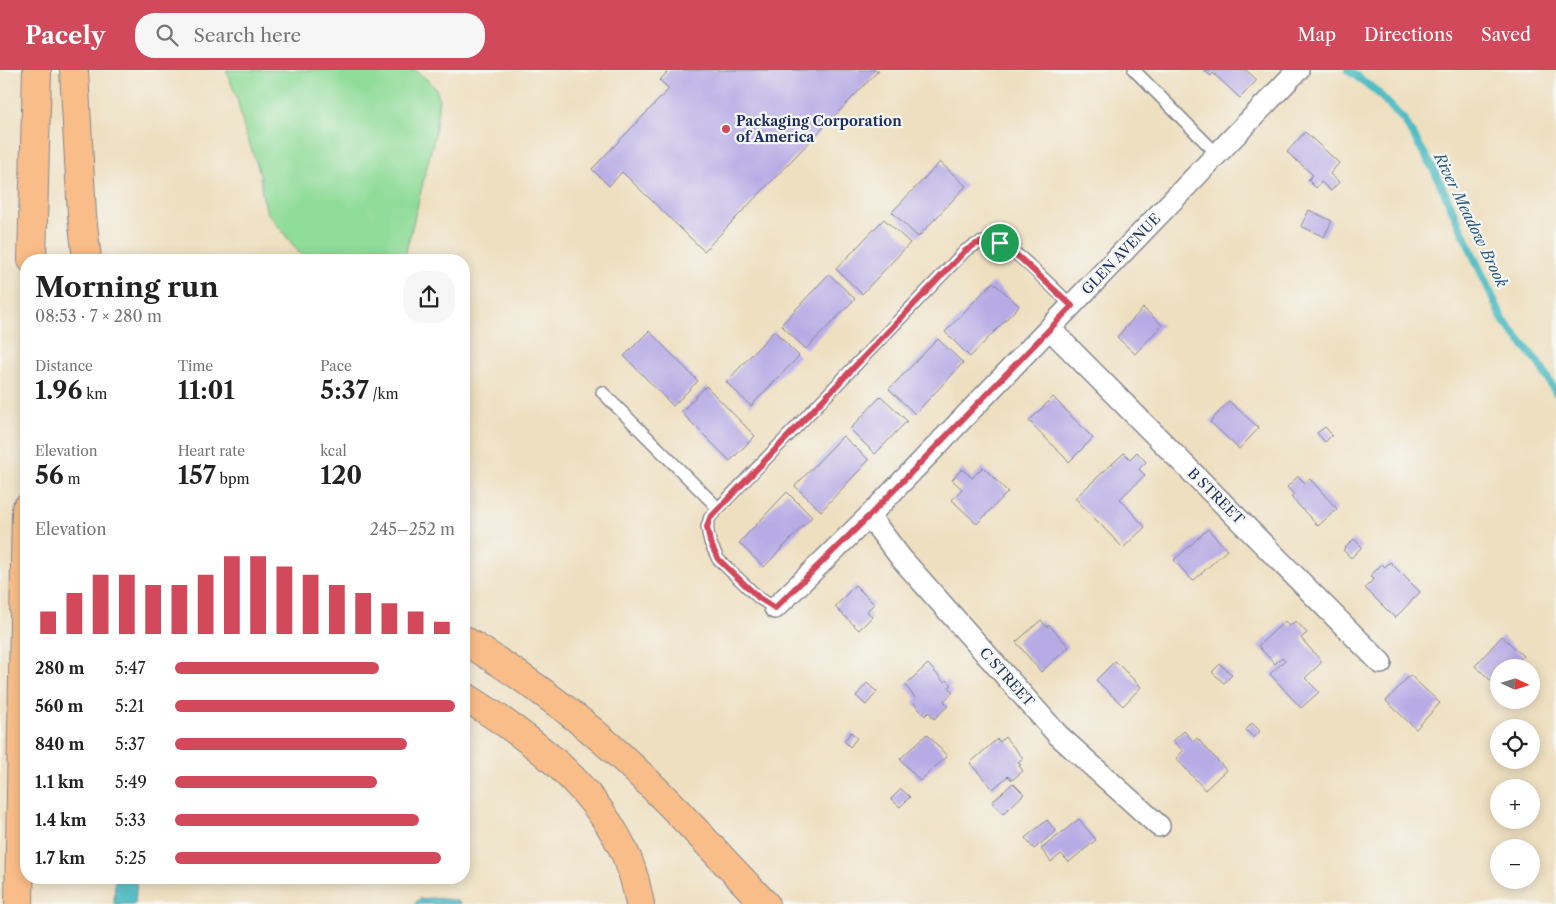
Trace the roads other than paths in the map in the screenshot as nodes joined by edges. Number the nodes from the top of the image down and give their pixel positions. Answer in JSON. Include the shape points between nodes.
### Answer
{"nodes":[{"id":1,"x":37,"y":70,"type":"edge"},
{"id":2,"x":74,"y":70,"type":"edge"},
{"id":3,"x":1134,"y":70,"type":"edge"},
{"id":4,"x":1298,"y":70,"type":"edge"},
{"id":5,"x":1217,"y":154,"type":"junction"},
{"id":6,"x":32,"y":254,"type":"edge"},
{"id":7,"x":86,"y":254,"type":"edge"},
{"id":8,"x":1072,"y":306,"type":"junction"},
{"id":9,"x":1050,"y":329,"type":"junction"},
{"id":10,"x":602,"y":392,"type":"dead end"},
{"id":11,"x":718,"y":508,"type":"junction"},
{"id":12,"x":869,"y":516,"type":"junction"},
{"id":13,"x":775,"y":608,"type":"joint"},
{"id":14,"x":470,"y":644,"type":"edge"},
{"id":15,"x":1381,"y":663,"type":"dead end"},
{"id":16,"x":470,"y":700,"type":"edge"},
{"id":17,"x":1159,"y":826,"type":"dead end"},
{"id":18,"x":20,"y":848,"type":"edge"},
{"id":19,"x":37,"y":884,"type":"edge"},
{"id":20,"x":19,"y":904,"type":"edge"},
{"id":21,"x":35,"y":904,"type":"edge"},
{"id":22,"x":640,"y":904,"type":"edge"},
{"id":23,"x":765,"y":904,"type":"edge"}],
"edges":[{"from":1,"to":6,"type":"highway"},
{"from":2,"to":7,"type":"highway"},
{"from":3,"to":5,"type":"lane"},
{"from":4,"to":5,"type":"street","name":"GLEN AVENUE"},
{"from":5,"to":8,"type":"street","name":"GLEN AVENUE"},
{"from":8,"to":9,"type":"street","name":"GLEN AVENUE"},
{"from":8,"to":11,"type":"lane","via":[[1000,243],[987,241],[976,244],[965,251]]},
{"from":9,"to":12,"type":"street","name":"GLEN AVENUE"},
{"from":9,"to":15,"type":"street","name":"B STREET"},
{"from":10,"to":11,"type":"lane"},
{"from":11,"to":13,"type":"lane","via":[[707,527],[718,559],[759,598]]},
{"from":12,"to":13,"type":"street","name":"GLEN AVENUE"},
{"from":12,"to":17,"type":"street","name":"C STREET","via":[[901,558],[1058,734]]},
{"from":14,"to":23,"type":"highway","via":[[548,696],[607,743]]},
{"from":16,"to":22,"type":"highway","via":[[524,737],[589,797],[625,854]]},
{"from":18,"to":20,"type":"highway"},
{"from":19,"to":21,"type":"highway"}]}
